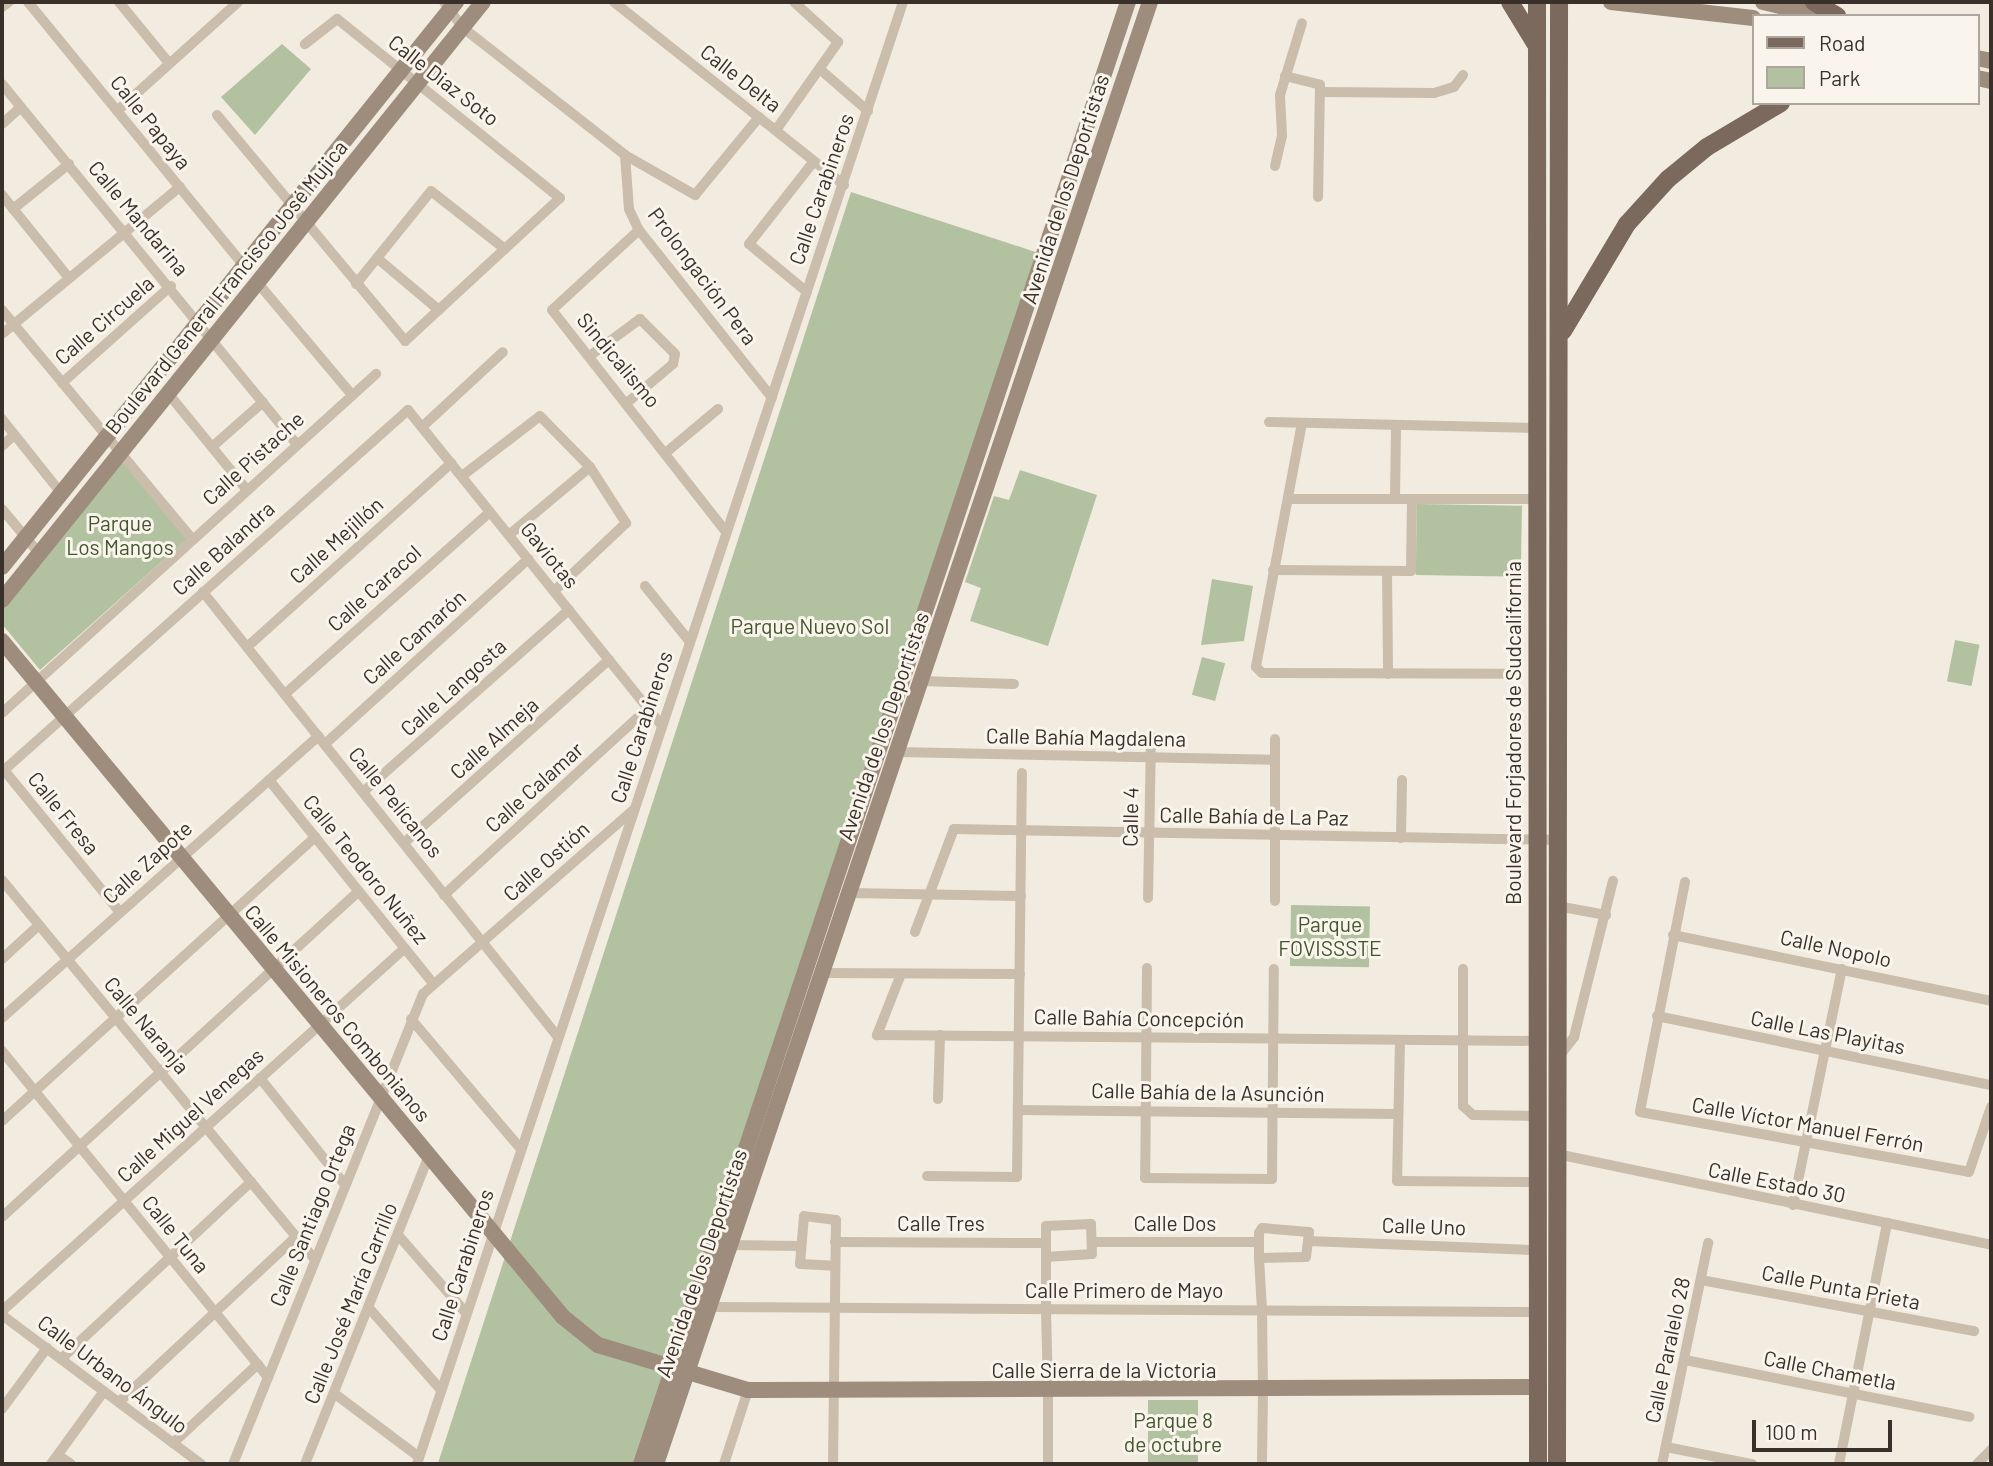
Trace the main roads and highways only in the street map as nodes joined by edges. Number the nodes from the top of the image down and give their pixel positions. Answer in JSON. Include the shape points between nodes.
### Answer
{"nodes":[{"id":1,"x":1510,"y":2,"type":"edge"},
{"id":2,"x":1537,"y":2,"type":"edge"},
{"id":3,"x":1559,"y":2,"type":"edge"},
{"id":4,"x":1814,"y":2,"type":"edge"},
{"id":5,"x":1834,"y":14,"type":"edge"},
{"id":6,"x":1538,"y":53,"type":"junction"},
{"id":7,"x":1778,"y":105,"type":"edge"},
{"id":8,"x":1540,"y":192,"type":"junction"},
{"id":9,"x":1562,"y":192,"type":"junction"},
{"id":10,"x":1562,"y":334,"type":"junction"},
{"id":11,"x":1538,"y":450,"type":"junction"},
{"id":12,"x":1560,"y":450,"type":"junction"},
{"id":13,"x":1538,"y":1464,"type":"edge"},
{"id":14,"x":1557,"y":1464,"type":"edge"}],
"edges":[{"from":1,"to":6,"type":"main road"},
{"from":2,"to":6,"type":"main road","name":"Boulevard Forjadores de Sudcalifornia"},
{"from":3,"to":9,"type":"main road"},
{"from":4,"to":5,"type":"main road"},
{"from":6,"to":8,"type":"main road","name":"Boulevard Forjadores de Sudcalifornia"},
{"from":7,"to":10,"type":"main road","via":[[1707,147],[1661,187],[1627,225]]},
{"from":8,"to":9,"type":"main road"},
{"from":8,"to":11,"type":"main road","name":"Boulevard Forjadores de Sudcalifornia"},
{"from":9,"to":10,"type":"main road"},
{"from":10,"to":12,"type":"main road"},
{"from":11,"to":12,"type":"main road"},
{"from":11,"to":13,"type":"main road","name":"Boulevard Forjadores de Sudcalifornia"},
{"from":12,"to":14,"type":"main road"}]}
